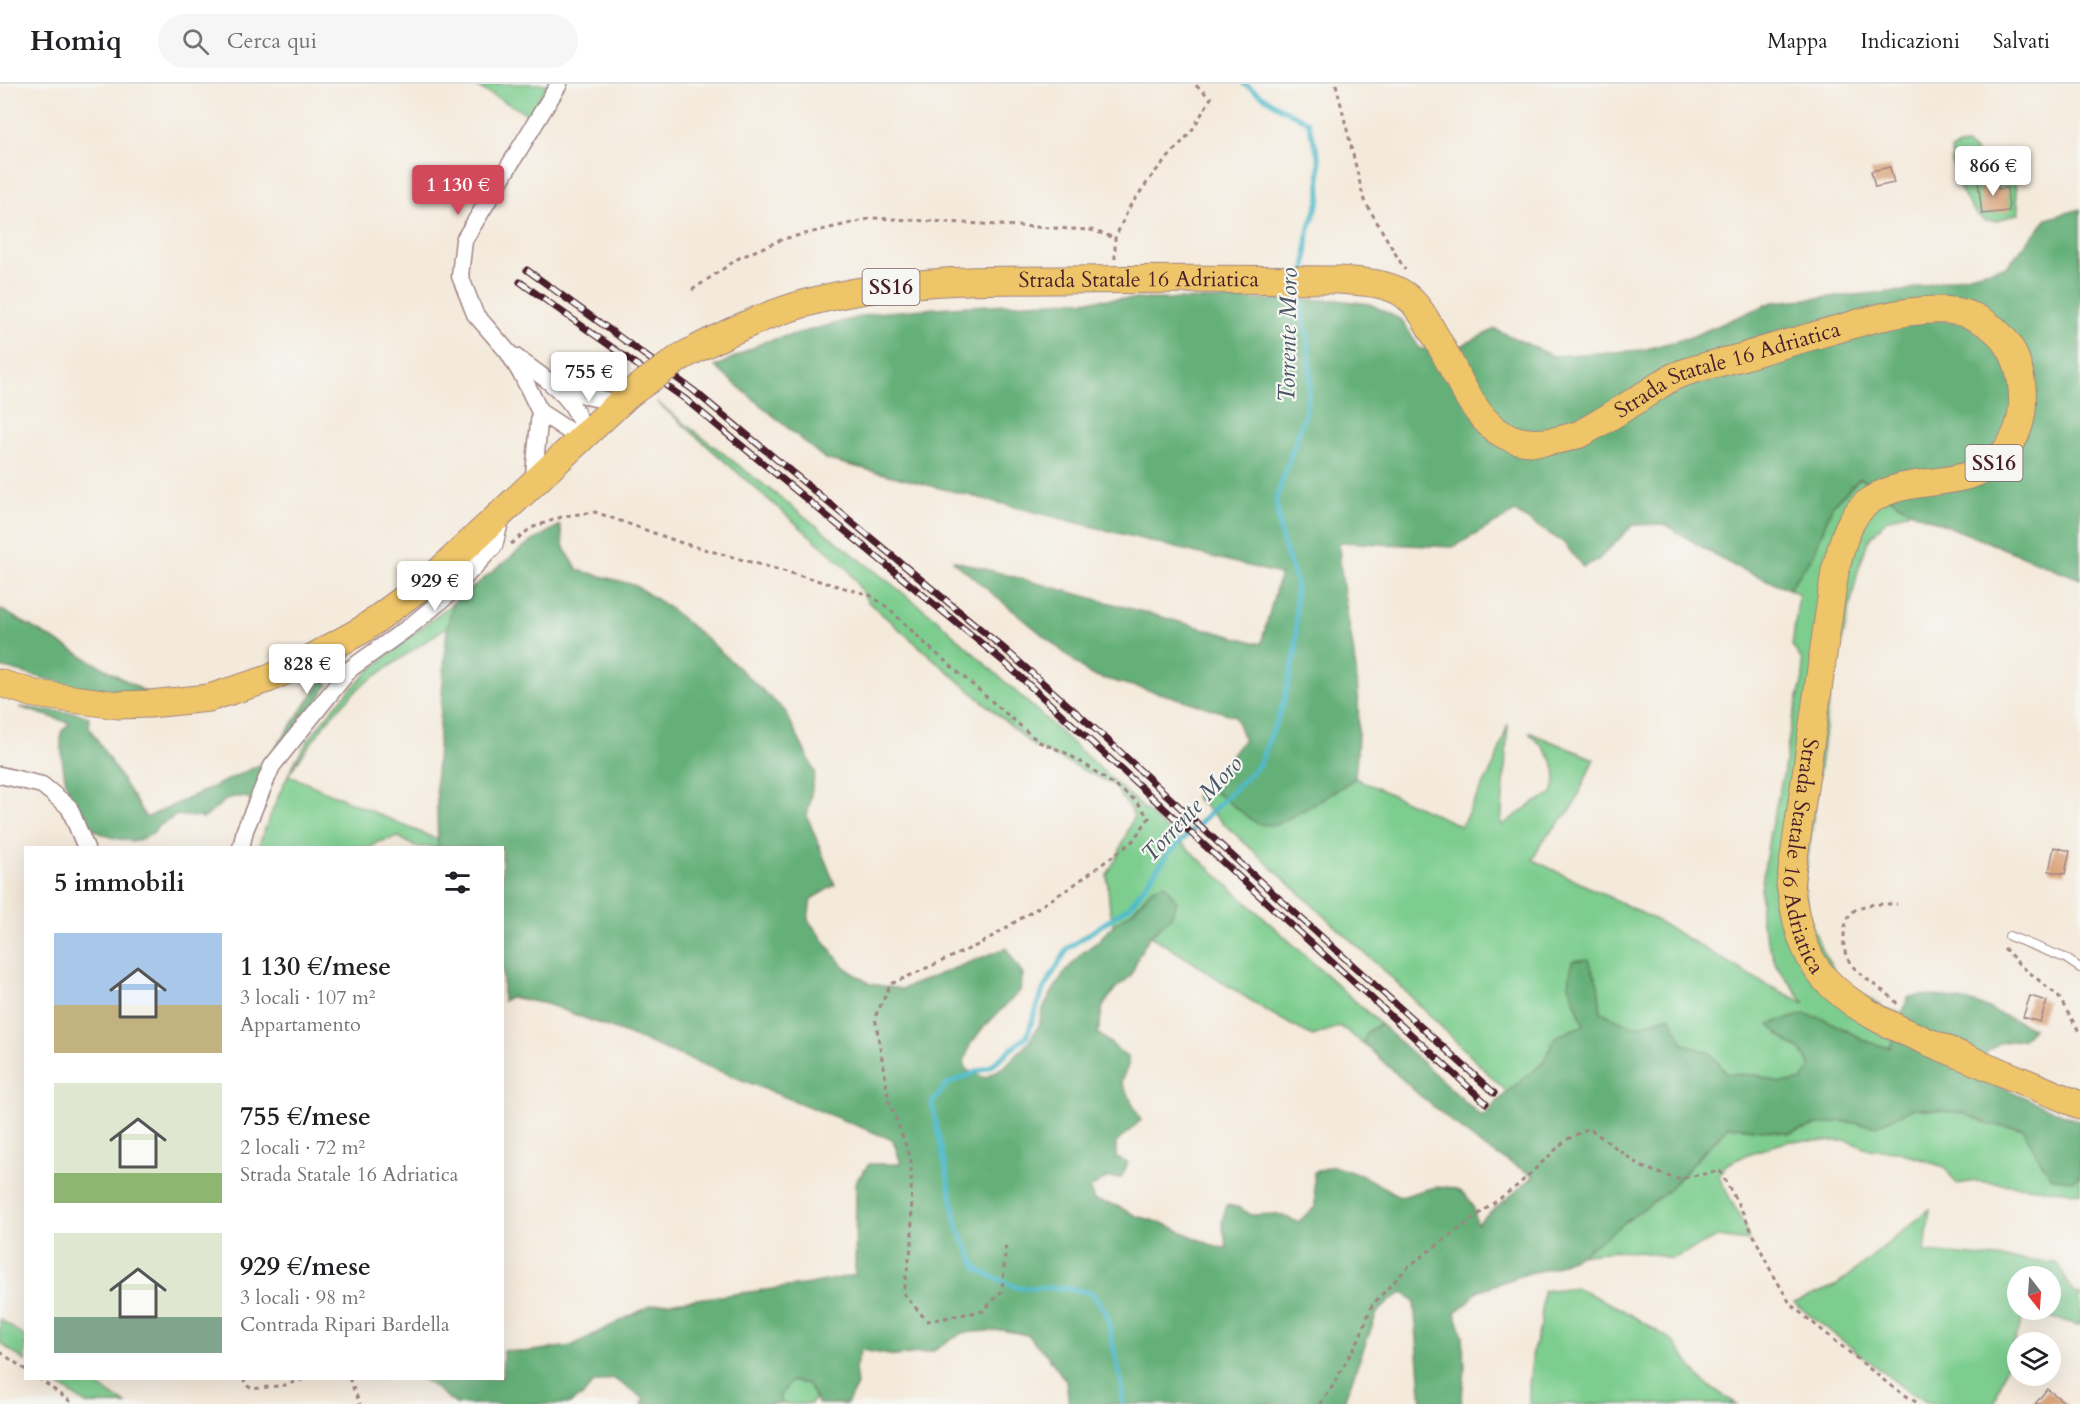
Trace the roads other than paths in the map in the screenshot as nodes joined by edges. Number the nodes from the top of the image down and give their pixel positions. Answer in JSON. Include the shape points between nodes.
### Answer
{"nodes":[{"id":1,"x":559,"y":84,"type":"edge"},
{"id":2,"x":508,"y":352,"type":"junction"},
{"id":3,"x":554,"y":385,"type":"junction"},
{"id":4,"x":625,"y":399,"type":"junction"},
{"id":5,"x":540,"y":412,"type":"junction"},
{"id":6,"x":581,"y":439,"type":"junction"},
{"id":7,"x":533,"y":485,"type":"junction"},
{"id":8,"x":502,"y":514,"type":"junction"},
{"id":9,"x":415,"y":592,"type":"junction"},
{"id":10,"x":408,"y":627,"type":"junction"},
{"id":11,"x":0,"y":683,"type":"edge"},
{"id":12,"x":0,"y":774,"type":"edge"},
{"id":13,"x":85,"y":846,"type":"edge"},
{"id":14,"x":241,"y":846,"type":"edge"},
{"id":15,"x":2008,"y":936,"type":"road end"},
{"id":16,"x":2080,"y":968,"type":"edge"},
{"id":17,"x":2080,"y":1106,"type":"edge"}],
"edges":[{"from":1,"to":2,"type":"street","via":[[464,240],[460,276],[475,314]]},
{"from":2,"to":3,"type":"street"},
{"from":2,"to":5,"type":"street"},
{"from":3,"to":4,"type":"street","via":[[590,397]]},
{"from":3,"to":6,"type":"street","via":[[580,420]]},
{"from":4,"to":6,"type":"main road","name":"Strada Statale 16 Adriatica","number":"SS16"},
{"from":4,"to":17,"type":"main road","name":"Strada Statale 16 Adriatica","number":"SS16","bridge":true,"via":[[681,357],[758,319],[814,301],[872,289],[954,281],[1339,280],[1383,285],[1404,294],[1420,311],[1481,418],[1502,434],[1536,443],[1580,434],[1673,377],[1882,317],[1942,310],[1964,312],[1984,322],[2013,350],[2023,393],[2021,422],[2014,440],[1986,470],[1969,477],[1886,492],[1858,511],[1849,524],[1836,571],[1790,885],[1795,919],[1805,947],[1823,977],[1855,1004],[1894,1026]]},
{"from":5,"to":6,"type":"street"},
{"from":5,"to":7,"type":"street"},
{"from":6,"to":7,"type":"main road","name":"Strada Statale 16 Adriatica","number":"SS16"},
{"from":7,"to":8,"type":"main road","number":"SS16"},
{"from":8,"to":9,"type":"main road","number":"SS16"},
{"from":8,"to":10,"type":"street","via":[[494,546],[447,596]]},
{"from":9,"to":10,"type":"street","via":[[418,607]]},
{"from":9,"to":11,"type":"main road","number":"SS16","via":[[363,630],[306,662],[209,698],[118,705],[35,694]]},
{"from":10,"to":14,"type":"street","via":[[350,669],[273,766]]},
{"from":12,"to":13,"type":"street","via":[[42,785],[69,807]]},
{"from":15,"to":16,"type":"lane","via":[[2065,958]]}]}
